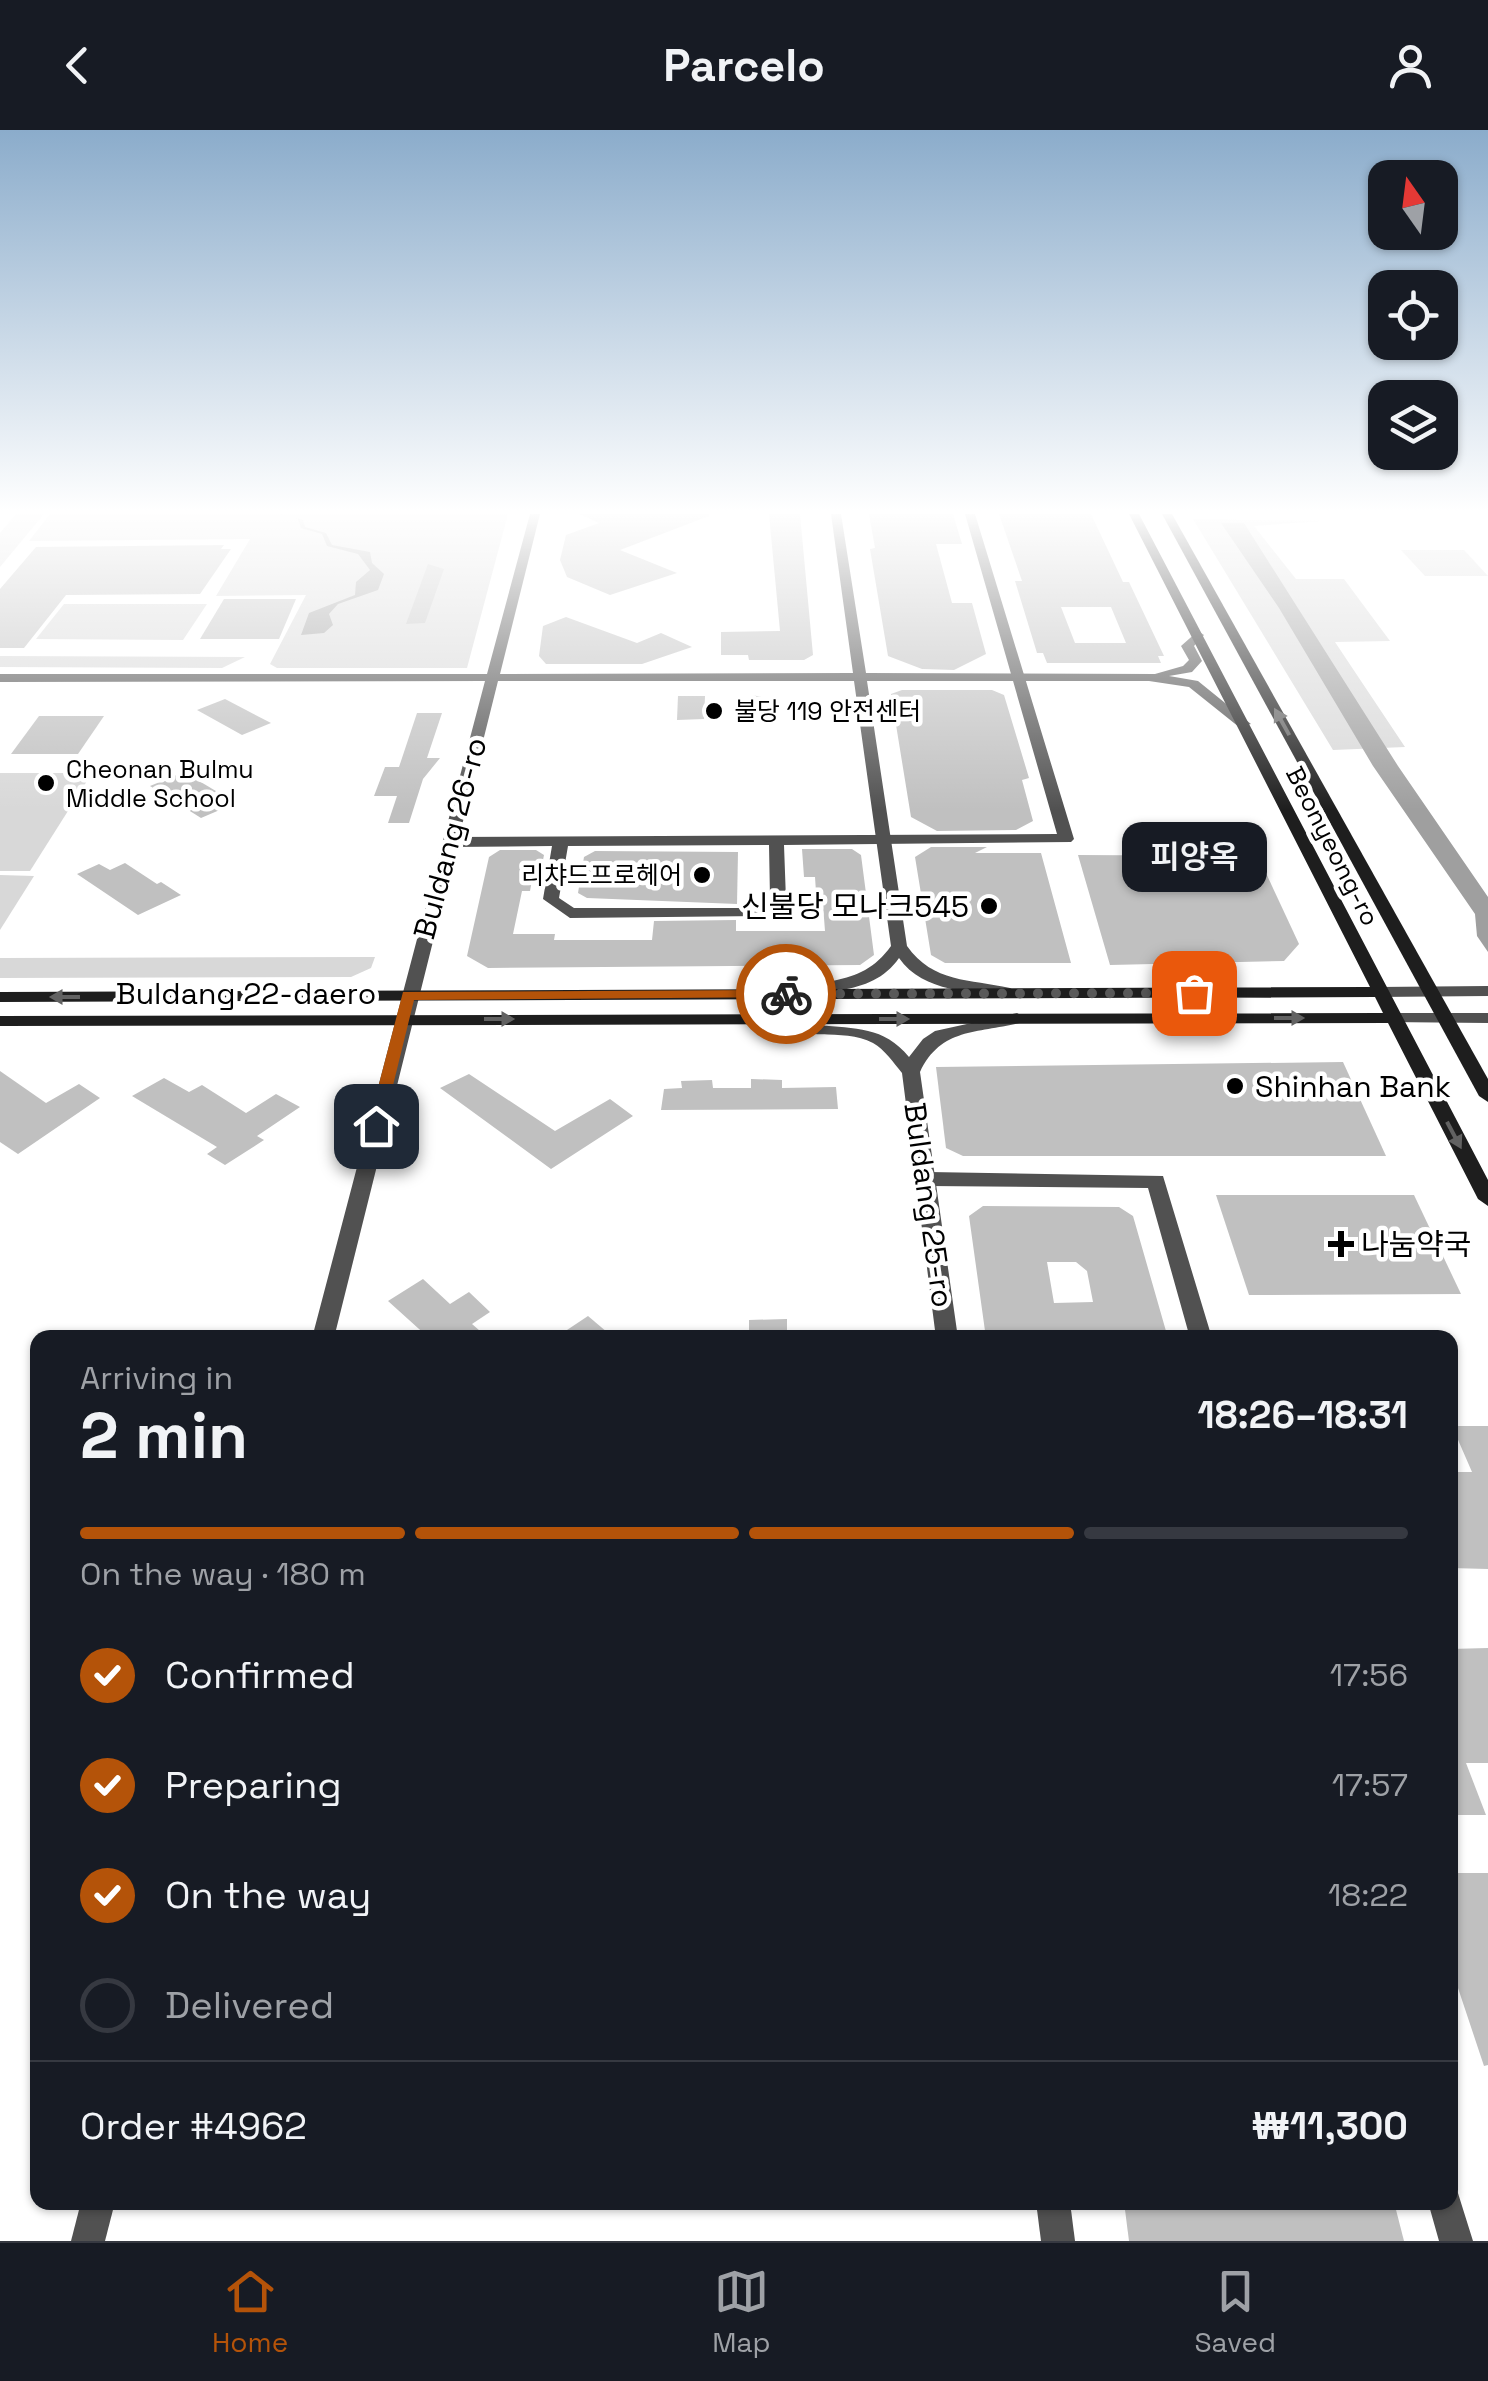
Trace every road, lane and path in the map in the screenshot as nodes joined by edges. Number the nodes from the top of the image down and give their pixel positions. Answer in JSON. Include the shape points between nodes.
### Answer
{"nodes":[{"id":1,"x":510,"y":613,"type":"edge"},
{"id":2,"x":849,"y":613,"type":"edge"},
{"id":3,"x":1000,"y":613,"type":"edge"},
{"id":4,"x":1186,"y":613,"type":"edge"},
{"id":5,"x":1221,"y":613,"type":"edge"},
{"id":6,"x":1198,"y":635,"type":"junction"},
{"id":7,"x":1149,"y":676,"type":"junction"},
{"id":8,"x":0,"y":678,"type":"edge"},
{"id":9,"x":493,"y":678,"type":"junction"},
{"id":10,"x":858,"y":678,"type":"junction"},
{"id":11,"x":1020,"y":678,"type":"junction"},
{"id":12,"x":1244,"y":724,"type":"junction"},
{"id":13,"x":881,"y":840,"type":"junction"},
{"id":14,"x":776,"y":841,"type":"junction"},
{"id":15,"x":450,"y":842,"type":"junction"},
{"id":16,"x":561,"y":842,"type":"junction"},
{"id":17,"x":899,"y":946,"type":"junction"},
{"id":18,"x":1430,"y":991,"type":"junction"},
{"id":19,"x":1481,"y":991,"type":"edge"},
{"id":20,"x":1378,"y":992,"type":"junction"},
{"id":21,"x":773,"y":994,"type":"junction"},
{"id":22,"x":1010,"y":994,"type":"junction"},
{"id":23,"x":408,"y":996,"type":"junction"},
{"id":24,"x":0,"y":997,"type":"edge"},
{"id":25,"x":1443,"y":1017,"type":"junction"},
{"id":26,"x":1017,"y":1018,"type":"junction"},
{"id":27,"x":1392,"y":1018,"type":"junction"},
{"id":28,"x":1488,"y":1018,"type":"edge"},
{"id":29,"x":779,"y":1019,"type":"junction"},
{"id":30,"x":402,"y":1020,"type":"junction"},
{"id":31,"x":0,"y":1021,"type":"edge"},
{"id":32,"x":911,"y":1072,"type":"junction"},
{"id":33,"x":1488,"y":1096,"type":"edge"},
{"id":34,"x":929,"y":1180,"type":"junction"},
{"id":35,"x":1488,"y":1199,"type":"edge"},
{"id":36,"x":325,"y":1330,"type":"edge"},
{"id":37,"x":946,"y":1330,"type":"edge"},
{"id":38,"x":1199,"y":1330,"type":"edge"},
{"id":39,"x":96,"y":2210,"type":"edge"},
{"id":40,"x":1054,"y":2210,"type":"edge"},
{"id":41,"x":1447,"y":2210,"type":"edge"},
{"id":42,"x":88,"y":2241,"type":"edge"},
{"id":43,"x":1058,"y":2241,"type":"edge"},
{"id":44,"x":1456,"y":2241,"type":"edge"}],
"edges":[{"from":1,"to":9,"type":"street","name":"Buldang 26-ro"},
{"from":2,"to":10,"type":"street"},
{"from":3,"to":11,"type":"street"},
{"from":4,"to":6,"type":"main road","name":"Beonyeong-ro"},
{"from":18,"to":5,"type":"main road","name":"Beonyeong-ro","one_way":true},
{"from":6,"to":7,"type":"street","via":[[1187,646],[1196,661],[1187,669]]},
{"from":6,"to":12,"type":"main road","name":"Beonyeong-ro"},
{"from":7,"to":11,"type":"street"},
{"from":7,"to":12,"type":"street","via":[[1193,684]]},
{"from":8,"to":9,"type":"street"},
{"from":9,"to":10,"type":"street"},
{"from":9,"to":15,"type":"street","name":"Buldang 26-ro"},
{"from":10,"to":11,"type":"street"},
{"from":10,"to":13,"type":"street"},
{"from":11,"to":13,"type":"street","via":[[1066,839]]},
{"from":12,"to":20,"type":"main road","name":"Beonyeong-ro"},
{"from":13,"to":14,"type":"street"},
{"from":13,"to":17,"type":"street"},
{"from":14,"to":16,"type":"street"},
{"from":14,"to":16,"type":"street","via":[[778,900],[756,914],[570,913],[551,899]]},
{"from":15,"to":16,"type":"street"},
{"from":15,"to":23,"type":"street","name":"Buldang 26-ro"},
{"from":17,"to":21,"type":"street","via":[[887,968],[864,982]]},
{"from":17,"to":22,"type":"street","via":[[928,980]]},
{"from":18,"to":19,"type":"street"},
{"from":18,"to":20,"type":"street"},
{"from":18,"to":25,"type":"main road","name":"Beonyeong-ro"},
{"from":20,"to":22,"type":"main road","name":"Buldang 22-daero"},
{"from":20,"to":27,"type":"main road","name":"Beonyeong-ro"},
{"from":21,"to":22,"type":"main road","name":"Buldang 22-daero"},
{"from":21,"to":23,"type":"main road","name":"Buldang 22-daero"},
{"from":23,"to":24,"type":"main road","name":"Buldang 22-daero","one_way":true},
{"from":23,"to":30,"type":"street","name":"Buldang 26-ro"},
{"from":25,"to":27,"type":"street"},
{"from":25,"to":28,"type":"street"},
{"from":25,"to":33,"type":"main road","name":"Beonyeong-ro"},
{"from":26,"to":27,"type":"main road","name":"Buldang 22-daero","one_way":true},
{"from":29,"to":26,"type":"main road","name":"Buldang 22-daero","one_way":true},
{"from":26,"to":32,"type":"street","via":[[937,1034],[920,1047]]},
{"from":27,"to":35,"type":"main road","name":"Beonyeong-ro","one_way":true},
{"from":30,"to":29,"type":"main road","name":"Buldang 22-daero","one_way":true},
{"from":29,"to":32,"type":"street","via":[[800,1030],[878,1036],[895,1047]]},
{"from":30,"to":31,"type":"main road","name":"Buldang 22-daero"},
{"from":30,"to":36,"type":"street","name":"Buldang 26-ro"},
{"from":32,"to":34,"type":"street","name":"Buldang 25-ro"},
{"from":34,"to":37,"type":"street","name":"Buldang 25-ro"},
{"from":34,"to":38,"type":"street","via":[[1156,1181]]},
{"from":39,"to":42,"type":"street"},
{"from":40,"to":43,"type":"street"},
{"from":41,"to":44,"type":"street"}]}
